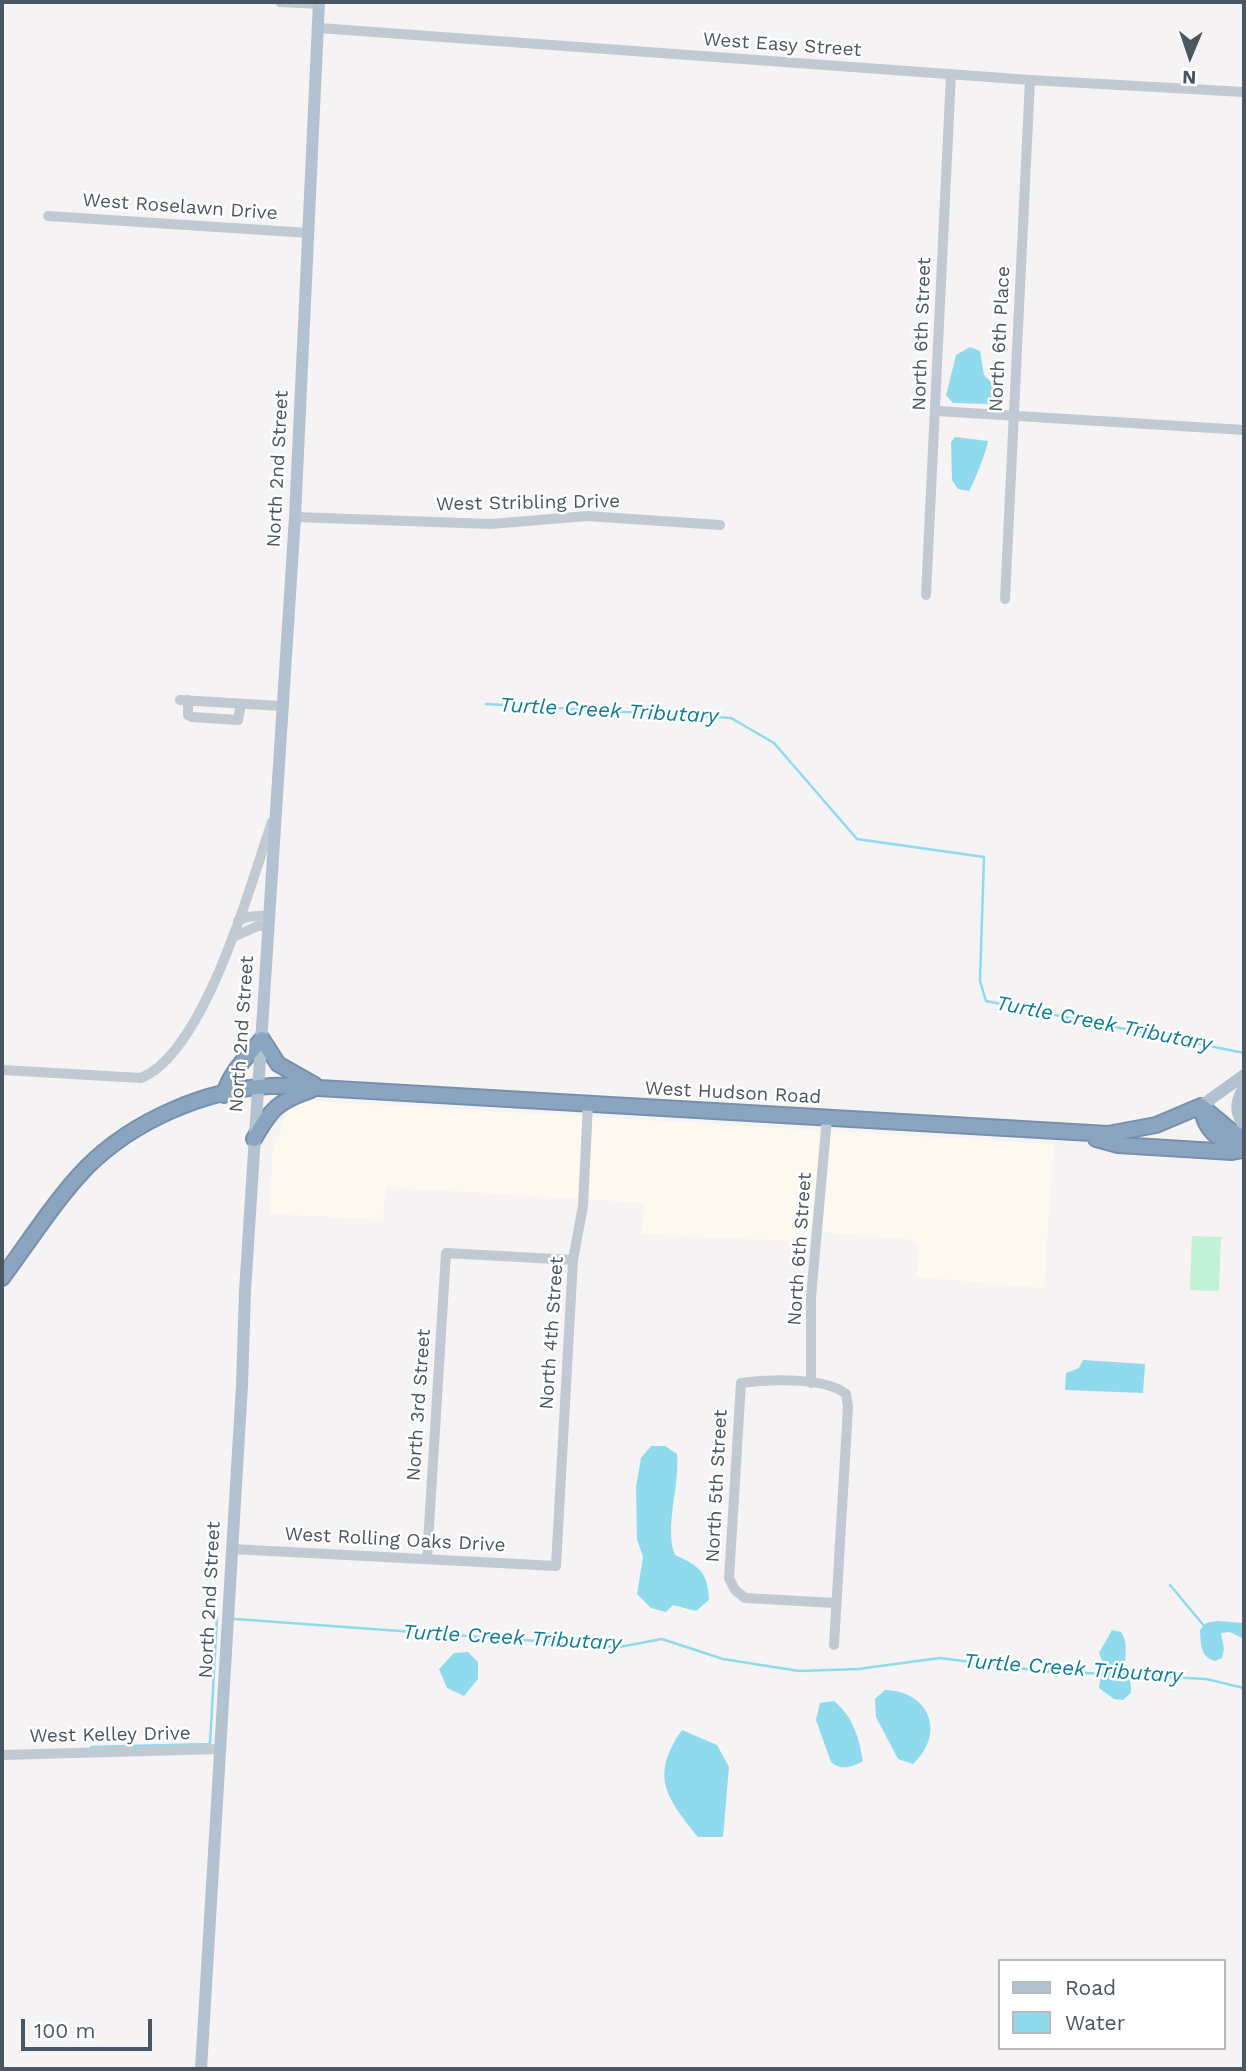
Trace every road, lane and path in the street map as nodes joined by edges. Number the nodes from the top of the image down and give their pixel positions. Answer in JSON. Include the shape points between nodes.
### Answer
{"nodes":[{"id":1,"x":280,"y":2,"type":"edge"},
{"id":2,"x":319,"y":3,"type":"edge"},
{"id":3,"x":318,"y":28,"type":"junction"},
{"id":4,"x":951,"y":74,"type":"junction"},
{"id":5,"x":1030,"y":80,"type":"junction"},
{"id":6,"x":1244,"y":92,"type":"edge"},
{"id":7,"x":48,"y":216,"type":"dead end"},
{"id":8,"x":309,"y":233,"type":"junction"},
{"id":9,"x":937,"y":411,"type":"junction"},
{"id":10,"x":1014,"y":417,"type":"junction"},
{"id":11,"x":1244,"y":430,"type":"edge"},
{"id":12,"x":295,"y":517,"type":"junction"},
{"id":13,"x":720,"y":525,"type":"dead end"},
{"id":14,"x":926,"y":595,"type":"dead end"},
{"id":15,"x":1005,"y":599,"type":"dead end"},
{"id":16,"x":241,"y":704,"type":"junction"},
{"id":17,"x":281,"y":706,"type":"junction"},
{"id":18,"x":274,"y":816,"type":"junction"},
{"id":19,"x":238,"y":921,"type":"junction"},
{"id":20,"x":268,"y":921,"type":"junction"},
{"id":21,"x":233,"y":937,"type":"junction"},
{"id":22,"x":262,"y":1039,"type":"junction"},
{"id":23,"x":2,"y":1070,"type":"edge"},
{"id":24,"x":1244,"y":1075,"type":"edge"},
{"id":25,"x":258,"y":1087,"type":"junction"},
{"id":26,"x":319,"y":1088,"type":"junction"},
{"id":27,"x":1244,"y":1088,"type":"edge"},
{"id":28,"x":224,"y":1095,"type":"junction"},
{"id":29,"x":588,"y":1104,"type":"junction"},
{"id":30,"x":1202,"y":1106,"type":"junction"},
{"id":31,"x":827,"y":1118,"type":"junction"},
{"id":32,"x":1244,"y":1126,"type":"edge"},
{"id":33,"x":1077,"y":1133,"type":"junction"},
{"id":34,"x":254,"y":1139,"type":"junction"},
{"id":35,"x":1244,"y":1146,"type":"edge"},
{"id":36,"x":573,"y":1260,"type":"junction"},
{"id":37,"x":2,"y":1278,"type":"edge"},
{"id":38,"x":811,"y":1383,"type":"junction"},
{"id":39,"x":232,"y":1549,"type":"junction"},
{"id":40,"x":427,"y":1559,"type":"junction"},
{"id":41,"x":556,"y":1566,"type":"joint"},
{"id":42,"x":835,"y":1603,"type":"junction"},
{"id":43,"x":834,"y":1645,"type":"dead end"},
{"id":44,"x":220,"y":1749,"type":"junction"},
{"id":45,"x":2,"y":1755,"type":"edge"},
{"id":46,"x":201,"y":2069,"type":"edge"}],
"edges":[{"from":1,"to":2,"type":"street"},
{"from":2,"to":3,"type":"main road","name":"North 2nd Street"},
{"from":3,"to":4,"type":"street","name":"West Easy Street"},
{"from":3,"to":8,"type":"main road","name":"North 2nd Street"},
{"from":4,"to":5,"type":"street","name":"West Easy Street"},
{"from":4,"to":9,"type":"street","name":"North 6th Street"},
{"from":5,"to":6,"type":"street","name":"West Easy Street"},
{"from":5,"to":10,"type":"street","name":"North 6th Place"},
{"from":7,"to":8,"type":"street","name":"West Roselawn Drive"},
{"from":8,"to":12,"type":"main road","name":"North 2nd Street"},
{"from":9,"to":10,"type":"street"},
{"from":9,"to":14,"type":"street","name":"North 6th Street"},
{"from":10,"to":11,"type":"street"},
{"from":10,"to":15,"type":"street","name":"North 6th Place"},
{"from":12,"to":13,"type":"street","name":"West Stribling Drive","via":[[491,524],[587,516]]},
{"from":12,"to":17,"type":"main road","name":"North 2nd Street"},
{"from":16,"to":16,"type":"street","via":[[184,700],[188,715],[238,720]]},
{"from":16,"to":17,"type":"street"},
{"from":17,"to":18,"type":"main road","name":"North 2nd Street"},
{"from":18,"to":19,"type":"street"},
{"from":18,"to":20,"type":"main road","name":"North 2nd Street"},
{"from":19,"to":20,"type":"street","via":[[247,916]]},
{"from":19,"to":21,"type":"street"},
{"from":20,"to":21,"type":"street"},
{"from":20,"to":22,"type":"main road","name":"North 2nd Street"},
{"from":21,"to":23,"type":"street","via":[[208,996],[157,1071],[141,1078]]},
{"from":22,"to":25,"type":"main road","name":"North 2nd Street"},
{"from":22,"to":26,"type":"highway","via":[[278,1064]]},
{"from":22,"to":28,"type":"highway","via":[[228,1078]]},
{"from":24,"to":30,"type":"main road"},
{"from":25,"to":26,"type":"highway","name":"West Hudson Road"},
{"from":25,"to":28,"type":"highway","name":"West Hudson Road"},
{"from":25,"to":34,"type":"main road","name":"North 2nd Street"},
{"from":26,"to":29,"type":"highway","name":"West Hudson Road"},
{"from":26,"to":34,"type":"highway","via":[[281,1101]]},
{"from":27,"to":32,"type":"main road","via":[[1237,1098],[1237,1112]]},
{"from":28,"to":37,"type":"highway","name":"West Hudson Road","via":[[144,1125],[107,1150],[65,1195]]},
{"from":29,"to":31,"type":"highway","name":"West Hudson Road"},
{"from":29,"to":36,"type":"street","name":"North 4th Street","via":[[583,1206]]},
{"from":30,"to":33,"type":"highway","name":"West Hudson Road","via":[[1132,1131]]},
{"from":30,"to":35,"type":"highway","via":[[1204,1121],[1214,1136]]},
{"from":31,"to":33,"type":"highway","name":"West Hudson Road"},
{"from":31,"to":38,"type":"street","name":"North 6th Street","via":[[811,1297]]},
{"from":33,"to":35,"type":"highway","via":[[1118,1145],[1232,1152]]},
{"from":34,"to":39,"type":"main road","name":"North 2nd Street"},
{"from":36,"to":40,"type":"street","name":"North 3rd Street","via":[[446,1253]]},
{"from":36,"to":41,"type":"street","name":"North 4th Street"},
{"from":38,"to":42,"type":"street","via":[[837,1386],[846,1394],[848,1407]]},
{"from":38,"to":42,"type":"street","name":"North 5th Street","via":[[741,1382],[729,1578],[745,1598]]},
{"from":39,"to":40,"type":"street","name":"West Rolling Oaks Drive"},
{"from":39,"to":44,"type":"main road","name":"North 2nd Street"},
{"from":40,"to":41,"type":"street","name":"West Rolling Oaks Drive"},
{"from":42,"to":43,"type":"street"},
{"from":44,"to":45,"type":"street","name":"West Kelley Drive"},
{"from":44,"to":46,"type":"main road","name":"North 2nd Street"}]}
